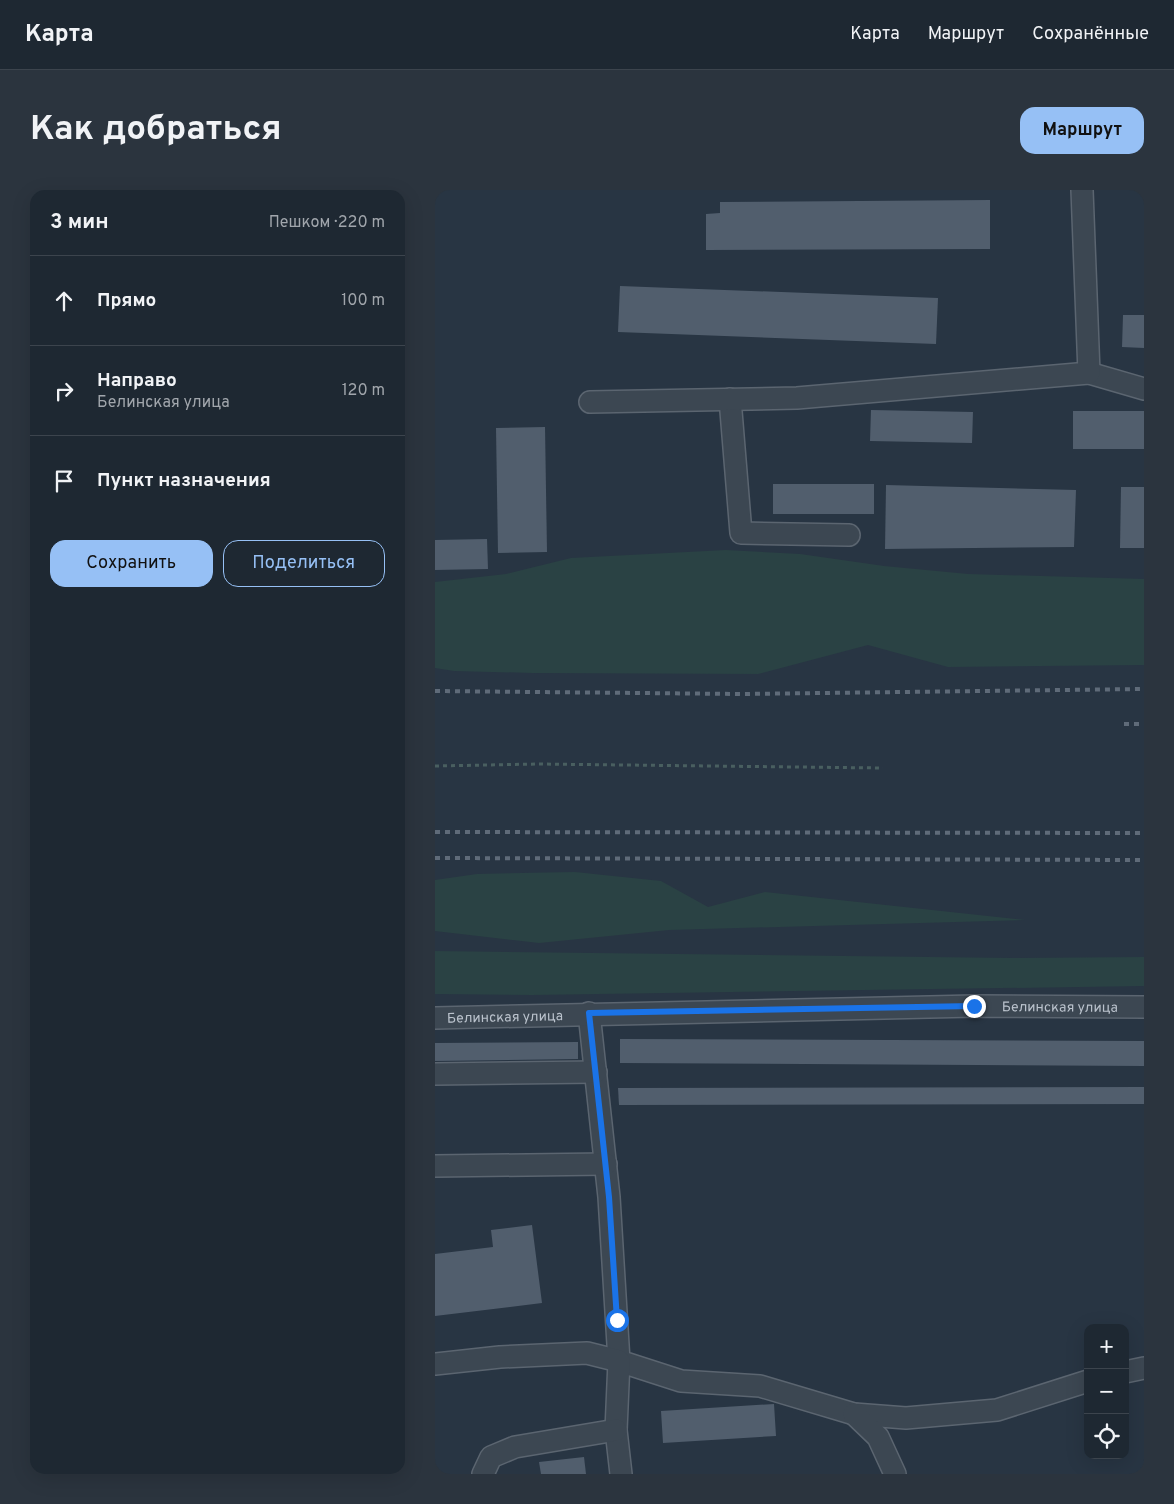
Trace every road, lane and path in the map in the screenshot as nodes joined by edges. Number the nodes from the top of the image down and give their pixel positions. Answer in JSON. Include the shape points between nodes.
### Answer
{"nodes":[{"id":1,"x":1082,"y":190,"type":"edge"},
{"id":2,"x":1089,"y":373,"type":"junction"},
{"id":3,"x":1144,"y":389,"type":"edge"},
{"id":4,"x":730,"y":399,"type":"junction"},
{"id":5,"x":590,"y":402,"type":"dead end"},
{"id":6,"x":849,"y":535,"type":"dead end"},
{"id":7,"x":435,"y":766,"type":"edge"},
{"id":8,"x":883,"y":768,"type":"dead end"},
{"id":9,"x":1144,"y":1007,"type":"edge"},
{"id":10,"x":589,"y":1013,"type":"junction"},
{"id":11,"x":435,"y":1018,"type":"edge"},
{"id":12,"x":596,"y":1072,"type":"junction"},
{"id":13,"x":435,"y":1074,"type":"edge"},
{"id":14,"x":605,"y":1164,"type":"junction"},
{"id":15,"x":435,"y":1166,"type":"edge"},
{"id":16,"x":619,"y":1361,"type":"junction"},
{"id":17,"x":435,"y":1364,"type":"edge"},
{"id":18,"x":1144,"y":1368,"type":"edge"},
{"id":19,"x":1129,"y":1371,"type":"edge"},
{"id":20,"x":1084,"y":1382,"type":"edge"},
{"id":21,"x":854,"y":1414,"type":"junction"},
{"id":22,"x":616,"y":1430,"type":"junction"},
{"id":23,"x":483,"y":1474,"type":"edge"},
{"id":24,"x":621,"y":1474,"type":"edge"},
{"id":25,"x":895,"y":1474,"type":"edge"}],
"edges":[{"from":1,"to":2,"type":"street"},
{"from":2,"to":3,"type":"street"},
{"from":2,"to":4,"type":"street","via":[[797,398]]},
{"from":4,"to":5,"type":"street"},
{"from":4,"to":6,"type":"street","via":[[741,533]]},
{"from":7,"to":8,"type":"path"},
{"from":9,"to":10,"type":"street","name":"Белинская улица","via":[[974,1006]]},
{"from":10,"to":11,"type":"street","name":"Белинская улица"},
{"from":10,"to":12,"type":"street"},
{"from":12,"to":13,"type":"street"},
{"from":12,"to":14,"type":"street"},
{"from":14,"to":15,"type":"street"},
{"from":14,"to":16,"type":"street"},
{"from":16,"to":17,"type":"street","via":[[587,1353]]},
{"from":16,"to":21,"type":"street","via":[[681,1381],[760,1386]]},
{"from":16,"to":22,"type":"street"},
{"from":18,"to":19,"type":"street"},
{"from":20,"to":21,"type":"street","via":[[997,1410],[906,1418]]},
{"from":21,"to":25,"type":"street","via":[[878,1437]]},
{"from":22,"to":23,"type":"street","via":[[515,1447],[491,1457]]},
{"from":22,"to":24,"type":"street"}]}
